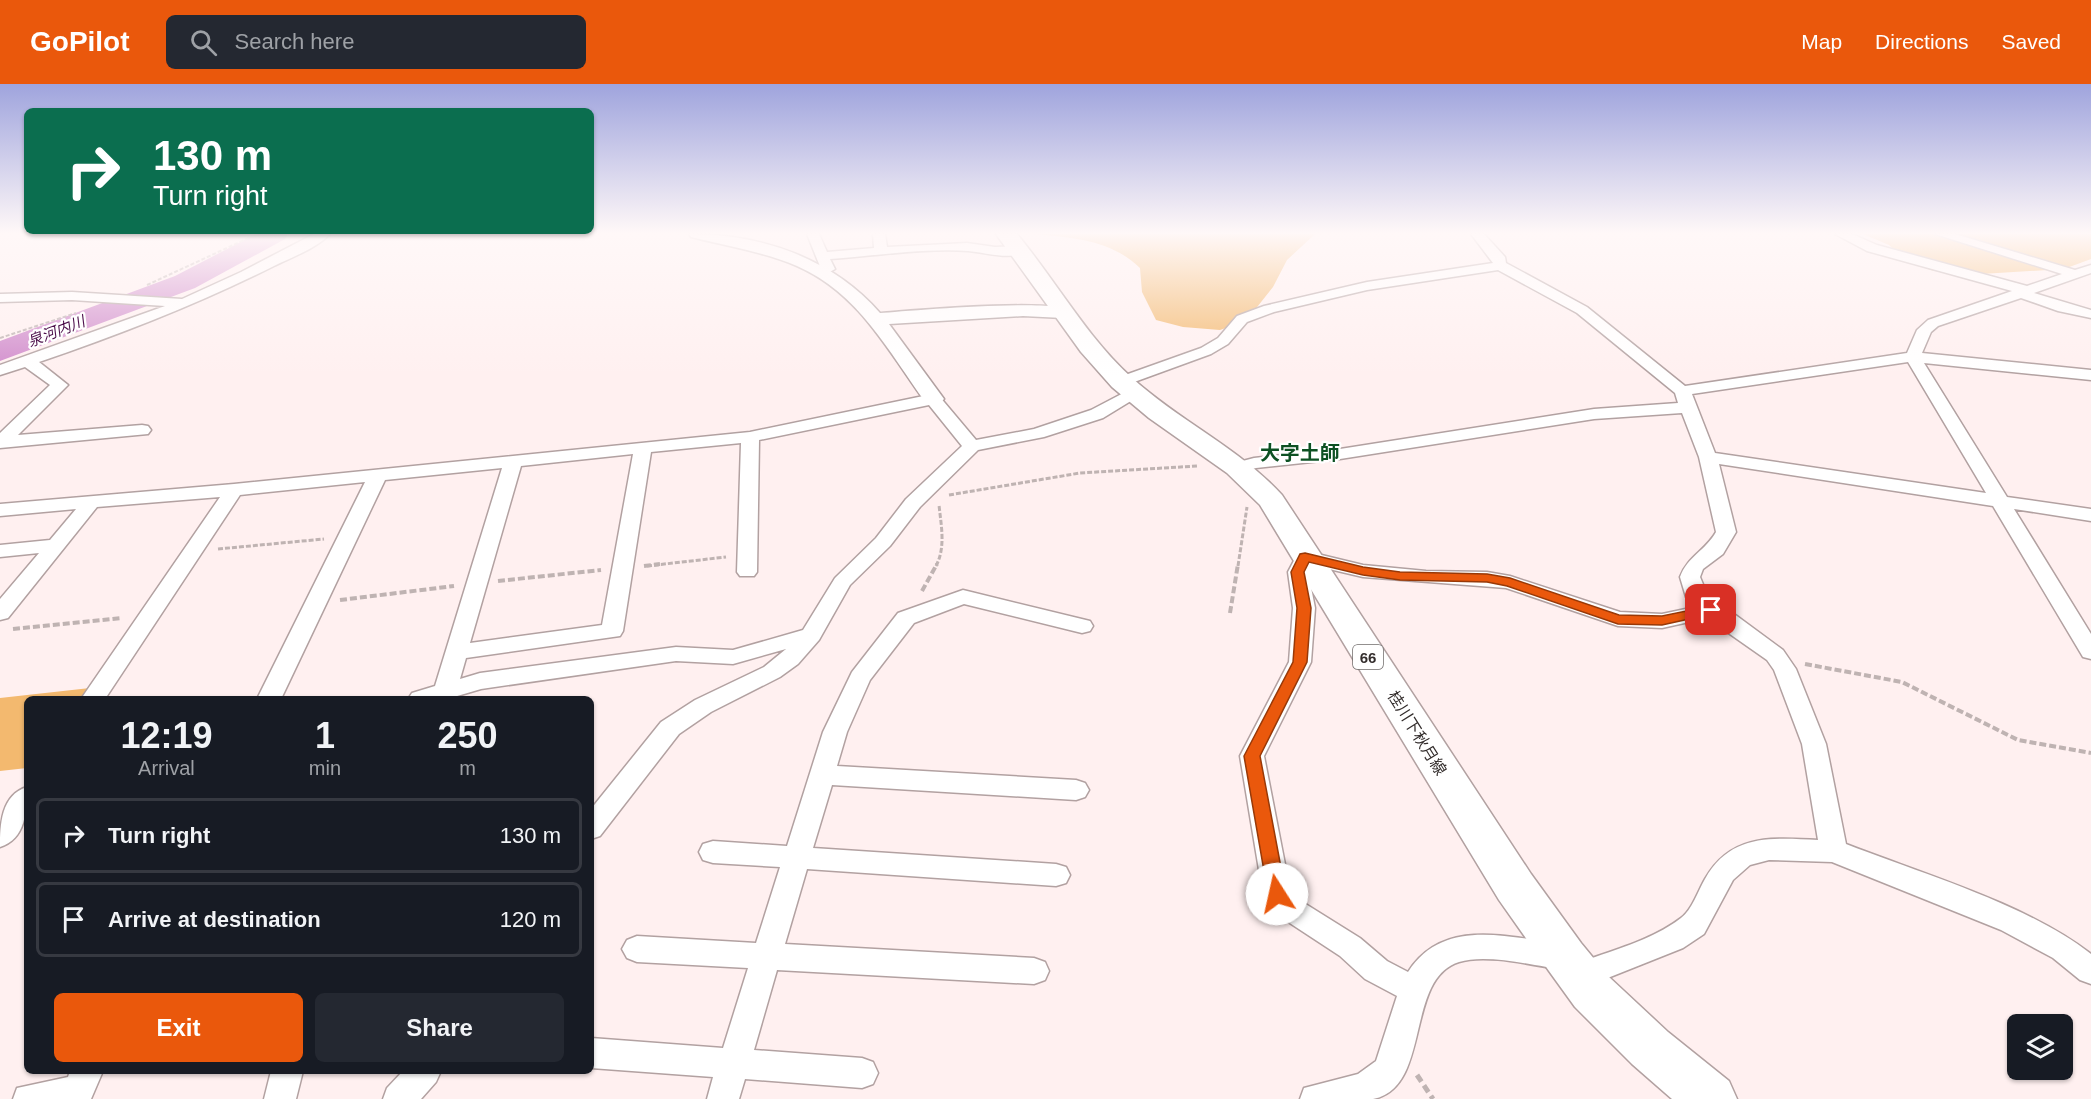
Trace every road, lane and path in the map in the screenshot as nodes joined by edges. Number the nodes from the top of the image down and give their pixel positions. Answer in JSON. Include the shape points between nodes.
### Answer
{"nodes":[{"id":1,"x":154,"y":281,"type":"edge"},
{"id":2,"x":228,"y":281,"type":"edge"},
{"id":3,"x":837,"y":281,"type":"edge"},
{"id":4,"x":1042,"y":281,"type":"edge"},
{"id":5,"x":1400,"y":281,"type":"edge"},
{"id":6,"x":1529,"y":281,"type":"edge"},
{"id":7,"x":1988,"y":281,"type":"edge"},
{"id":8,"x":2052,"y":281,"type":"edge"},
{"id":9,"x":2021,"y":291,"type":"junction"},
{"id":10,"x":0,"y":298,"type":"edge"},
{"id":11,"x":115,"y":299,"type":"junction"},
{"id":12,"x":180,"y":302,"type":"junction"},
{"id":13,"x":1064,"y":312,"type":"junction"},
{"id":14,"x":2087,"y":314,"type":"edge"},
{"id":15,"x":873,"y":319,"type":"junction"},
{"id":16,"x":2091,"y":327,"type":"edge"},
{"id":17,"x":0,"y":338,"type":"edge"},
{"id":18,"x":1913,"y":357,"type":"junction"},
{"id":19,"x":27,"y":361,"type":"junction"},
{"id":20,"x":0,"y":370,"type":"edge"},
{"id":21,"x":2091,"y":375,"type":"edge"},
{"id":22,"x":1127,"y":387,"type":"junction"},
{"id":23,"x":933,"y":399,"type":"junction"},
{"id":24,"x":1685,"y":399,"type":"junction"},
{"id":25,"x":142,"y":430,"type":"dead end"},
{"id":26,"x":750,"y":437,"type":"junction"},
{"id":27,"x":0,"y":443,"type":"edge"},
{"id":28,"x":972,"y":446,"type":"junction"},
{"id":29,"x":643,"y":449,"type":"junction"},
{"id":30,"x":1708,"y":457,"type":"junction"},
{"id":31,"x":513,"y":462,"type":"junction"},
{"id":32,"x":1237,"y":464,"type":"junction"},
{"id":33,"x":378,"y":475,"type":"junction"},
{"id":34,"x":234,"y":490,"type":"junction"},
{"id":35,"x":1266,"y":493,"type":"junction"},
{"id":36,"x":2001,"y":501,"type":"junction"},
{"id":37,"x":91,"y":504,"type":"junction"},
{"id":38,"x":0,"y":510,"type":"edge"},
{"id":39,"x":2091,"y":515,"type":"edge"},
{"id":40,"x":348,"y":536,"type":"junction"},
{"id":41,"x":59,"y":545,"type":"junction"},
{"id":42,"x":0,"y":551,"type":"edge"},
{"id":43,"x":193,"y":551,"type":"junction"},
{"id":44,"x":1305,"y":557,"type":"junction"},
{"id":45,"x":747,"y":563,"type":"joint"},
{"id":46,"x":623,"y":568,"type":"junction"},
{"id":47,"x":476,"y":584,"type":"junction"},
{"id":48,"x":316,"y":603,"type":"junction"},
{"id":49,"x":1711,"y":610,"type":"junction"},
{"id":50,"x":1230,"y":613,"type":"dead end"},
{"id":51,"x":149,"y":615,"type":"junction"},
{"id":52,"x":906,"y":618,"type":"junction"},
{"id":53,"x":6,"y":621,"type":"edge"},
{"id":54,"x":1082,"y":626,"type":"dead end"},
{"id":55,"x":612,"y":631,"type":"junction"},
{"id":56,"x":811,"y":635,"type":"junction"},
{"id":57,"x":456,"y":652,"type":"junction"},
{"id":58,"x":2091,"y":652,"type":"edge"},
{"id":59,"x":1779,"y":660,"type":"junction"},
{"id":60,"x":612,"y":661,"type":"junction"},
{"id":61,"x":446,"y":690,"type":"junction"},
{"id":62,"x":95,"y":696,"type":"edge"},
{"id":63,"x":270,"y":696,"type":"edge"},
{"id":64,"x":429,"y":696,"type":"edge"},
{"id":65,"x":2091,"y":753,"type":"edge"},
{"id":66,"x":823,"y":776,"type":"junction"},
{"id":67,"x":1076,"y":790,"type":"dead end"},
{"id":68,"x":24,"y":801,"type":"edge"},
{"id":69,"x":594,"y":825,"type":"edge"},
{"id":70,"x":0,"y":837,"type":"edge"},
{"id":71,"x":713,"y":852,"type":"dead end"},
{"id":72,"x":1834,"y":852,"type":"junction"},
{"id":73,"x":796,"y":857,"type":"junction"},
{"id":74,"x":1056,"y":876,"type":"dead end"},
{"id":75,"x":636,"y":949,"type":"dead end"},
{"id":76,"x":768,"y":956,"type":"junction"},
{"id":77,"x":1572,"y":967,"type":"junction"},
{"id":78,"x":1034,"y":971,"type":"dead end"},
{"id":79,"x":2091,"y":971,"type":"edge"},
{"id":80,"x":1414,"y":990,"type":"junction"},
{"id":81,"x":594,"y":1053,"type":"edge"},
{"id":82,"x":734,"y":1062,"type":"junction"},
{"id":83,"x":862,"y":1072,"type":"dead end"},
{"id":84,"x":286,"y":1074,"type":"edge"},
{"id":85,"x":422,"y":1074,"type":"edge"},
{"id":86,"x":79,"y":1087,"type":"edge"},
{"id":87,"x":29,"y":1099,"type":"edge"},
{"id":88,"x":280,"y":1099,"type":"edge"},
{"id":89,"x":399,"y":1099,"type":"edge"},
{"id":90,"x":723,"y":1099,"type":"edge"},
{"id":91,"x":1316,"y":1099,"type":"edge"},
{"id":92,"x":1711,"y":1099,"type":"edge"}],
"edges":[{"from":1,"to":11,"type":"path"},
{"from":2,"to":12,"type":"street"},
{"from":3,"to":15,"type":"street"},
{"from":4,"to":13,"type":"main road","name":"桂川下秋月線","number":"66"},
{"from":5,"to":22,"type":"street","via":[[1269,309],[1242,319],[1223,341]]},
{"from":6,"to":24,"type":"street","via":[[1582,310]]},
{"from":7,"to":9,"type":"street"},
{"from":8,"to":9,"type":"street"},
{"from":9,"to":14,"type":"street"},
{"from":9,"to":18,"type":"street","via":[[1933,323],[1924,330]]},
{"from":10,"to":11,"type":"street"},
{"from":11,"to":12,"type":"street"},
{"from":11,"to":17,"type":"path"},
{"from":12,"to":19,"type":"street"},
{"from":13,"to":15,"type":"street","via":[[1023,310]]},
{"from":13,"to":22,"type":"main road","name":"桂川下秋月線","number":"66"},
{"from":14,"to":16,"type":"street","via":[[2082,318]]},
{"from":15,"to":23,"type":"street"},
{"from":18,"to":21,"type":"street"},
{"from":18,"to":24,"type":"street"},
{"from":18,"to":36,"type":"street"},
{"from":19,"to":20,"type":"street"},
{"from":19,"to":27,"type":"street","via":[[60,385]]},
{"from":22,"to":28,"type":"street","via":[[1098,414],[1038,433]]},
{"from":22,"to":32,"type":"main road","name":"桂川下秋月線","number":"66"},
{"from":23,"to":26,"type":"street"},
{"from":23,"to":28,"type":"street"},
{"from":24,"to":30,"type":"street"},
{"from":24,"to":32,"type":"street","via":[[1340,454]]},
{"from":25,"to":27,"type":"street"},
{"from":26,"to":29,"type":"street"},
{"from":26,"to":45,"type":"street"},
{"from":28,"to":56,"type":"street","via":[[913,503],[883,542],[842,582]]},
{"from":29,"to":31,"type":"street"},
{"from":29,"to":46,"type":"street"},
{"from":30,"to":36,"type":"street"},
{"from":30,"to":49,"type":"street","via":[[1726,532],[1716,550],[1694,566],[1690,577],[1697,597]]},
{"from":31,"to":33,"type":"street"},
{"from":31,"to":47,"type":"street"},
{"from":32,"to":35,"type":"main road","name":"桂川下秋月線","number":"66"},
{"from":32,"to":52,"type":"path","via":[[1080,473],[940,496],[940,558]]},
{"from":33,"to":34,"type":"street"},
{"from":33,"to":40,"type":"street"},
{"from":34,"to":37,"type":"street"},
{"from":34,"to":43,"type":"street"},
{"from":35,"to":44,"type":"main road","name":"桂川下秋月線","number":"66"},
{"from":35,"to":50,"type":"path","via":[[1248,498]]},
{"from":36,"to":39,"type":"street"},
{"from":36,"to":58,"type":"street"},
{"from":37,"to":38,"type":"street"},
{"from":37,"to":41,"type":"street"},
{"from":40,"to":43,"type":"path"},
{"from":40,"to":48,"type":"street"},
{"from":41,"to":42,"type":"street"},
{"from":41,"to":53,"type":"street"},
{"from":43,"to":51,"type":"street"},
{"from":44,"to":49,"type":"street","via":[[1372,572],[1510,582],[1618,620],[1662,621]]},
{"from":44,"to":77,"type":"main road","name":"桂川下秋月線","number":"66","via":[[1515,887]]},
{"from":44,"to":80,"type":"street","via":[[1298,572],[1304,608],[1300,662],[1252,756],[1277,894],[1286,906],[1350,947],[1376,970]]},
{"from":45,"to":46,"type":"path"},
{"from":46,"to":47,"type":"path"},
{"from":46,"to":55,"type":"street"},
{"from":47,"to":48,"type":"path"},
{"from":47,"to":57,"type":"street"},
{"from":48,"to":63,"type":"street"},
{"from":49,"to":59,"type":"street"},
{"from":51,"to":53,"type":"path"},
{"from":51,"to":62,"type":"street"},
{"from":52,"to":54,"type":"street","via":[[963,597]]},
{"from":52,"to":66,"type":"street","via":[[860,677],[835,732]]},
{"from":55,"to":57,"type":"street"},
{"from":55,"to":60,"type":"street"},
{"from":56,"to":60,"type":"street","via":[[733,657],[676,654]]},
{"from":56,"to":69,"type":"street","via":[[772,672],[703,706],[669,728]]},
{"from":57,"to":61,"type":"street"},
{"from":59,"to":65,"type":"path","via":[[1902,682],[2018,740]]},
{"from":59,"to":72,"type":"street","via":[[1814,744]]},
{"from":60,"to":61,"type":"street","via":[[480,681]]},
{"from":61,"to":64,"type":"street"},
{"from":66,"to":67,"type":"street"},
{"from":66,"to":73,"type":"street"},
{"from":68,"to":70,"type":"street"},
{"from":71,"to":73,"type":"street"},
{"from":72,"to":77,"type":"street","via":[[1769,849],[1742,856],[1723,872],[1694,925],[1673,939]]},
{"from":72,"to":79,"type":"street","via":[[2011,921],[2063,949]]},
{"from":73,"to":74,"type":"street"},
{"from":73,"to":76,"type":"street"},
{"from":75,"to":76,"type":"street"},
{"from":76,"to":78,"type":"street"},
{"from":76,"to":82,"type":"street"},
{"from":77,"to":80,"type":"street","via":[[1468,947],[1447,953],[1427,966]]},
{"from":77,"to":92,"type":"main road","name":"桂川下秋月線","number":"66","via":[[1650,1048]]},
{"from":80,"to":91,"type":"street","via":[[1395,1057],[1386,1074],[1368,1087]]},
{"from":81,"to":82,"type":"street"},
{"from":82,"to":83,"type":"street"},
{"from":82,"to":90,"type":"street"},
{"from":84,"to":88,"type":"street"},
{"from":85,"to":89,"type":"street"},
{"from":86,"to":87,"type":"street"}]}
